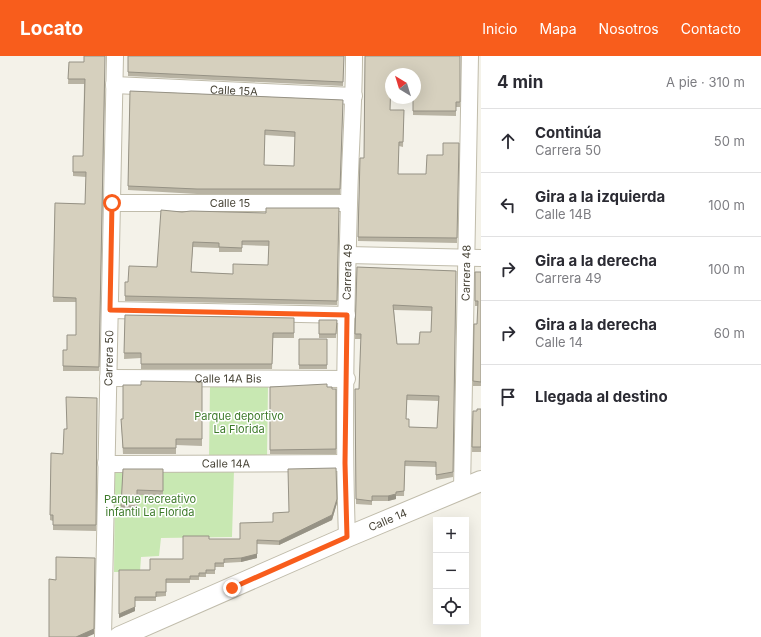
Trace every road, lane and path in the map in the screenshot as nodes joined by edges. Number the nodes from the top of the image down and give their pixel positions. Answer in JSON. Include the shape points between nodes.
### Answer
{"nodes":[{"id":1,"x":115,"y":56,"type":"edge"},
{"id":2,"x":354,"y":56,"type":"edge"},
{"id":3,"x":470,"y":56,"type":"edge"},
{"id":4,"x":114,"y":84,"type":"junction"},
{"id":5,"x":354,"y":96,"type":"junction"},
{"id":6,"x":112,"y":203,"type":"junction"},
{"id":7,"x":349,"y":203,"type":"junction"},
{"id":8,"x":348,"y":255,"type":"junction"},
{"id":9,"x":473,"y":258,"type":"edge"},
{"id":10,"x":110,"y":310,"type":"junction"},
{"id":11,"x":347,"y":315,"type":"junction"},
{"id":12,"x":108,"y":378,"type":"junction"},
{"id":13,"x":347,"y":379,"type":"junction"},
{"id":14,"x":106,"y":463,"type":"junction"},
{"id":15,"x":345,"y":463,"type":"junction"},
{"id":16,"x":481,"y":481,"type":"edge"},
{"id":17,"x":462,"y":490,"type":"junction"},
{"id":18,"x":347,"y":537,"type":"junction"},
{"id":19,"x":103,"y":637,"type":"edge"},
{"id":20,"x":119,"y":637,"type":"edge"}],
"edges":[{"from":1,"to":4,"type":"street","name":"Carrera 50"},
{"from":2,"to":5,"type":"street","name":"Carrera 49"},
{"from":3,"to":9,"type":"street","name":"Carrera 48"},
{"from":4,"to":5,"type":"street","name":"Calle 15A"},
{"from":4,"to":6,"type":"street","name":"Carrera 50"},
{"from":5,"to":7,"type":"street","name":"Carrera 49"},
{"from":6,"to":7,"type":"street","name":"Calle 15"},
{"from":6,"to":10,"type":"street","name":"Carrera 50"},
{"from":7,"to":8,"type":"street","name":"Carrera 49"},
{"from":8,"to":9,"type":"street"},
{"from":8,"to":11,"type":"street","name":"Carrera 49"},
{"from":9,"to":17,"type":"street","name":"Carrera 48"},
{"from":10,"to":11,"type":"street"},
{"from":10,"to":12,"type":"street","name":"Carrera 50"},
{"from":11,"to":13,"type":"street","name":"Carrera 49"},
{"from":12,"to":13,"type":"street","name":"Calle 14A Bis"},
{"from":12,"to":14,"type":"street","name":"Carrera 50"},
{"from":13,"to":15,"type":"street","name":"Carrera 49"},
{"from":14,"to":15,"type":"street","name":"Calle 14A"},
{"from":14,"to":19,"type":"street","name":"Carrera 50"},
{"from":15,"to":18,"type":"street","name":"Carrera 49"},
{"from":16,"to":17,"type":"street","name":"Calle 14"},
{"from":17,"to":18,"type":"street","name":"Calle 14"},
{"from":18,"to":20,"type":"street","name":"Calle 14"}]}
